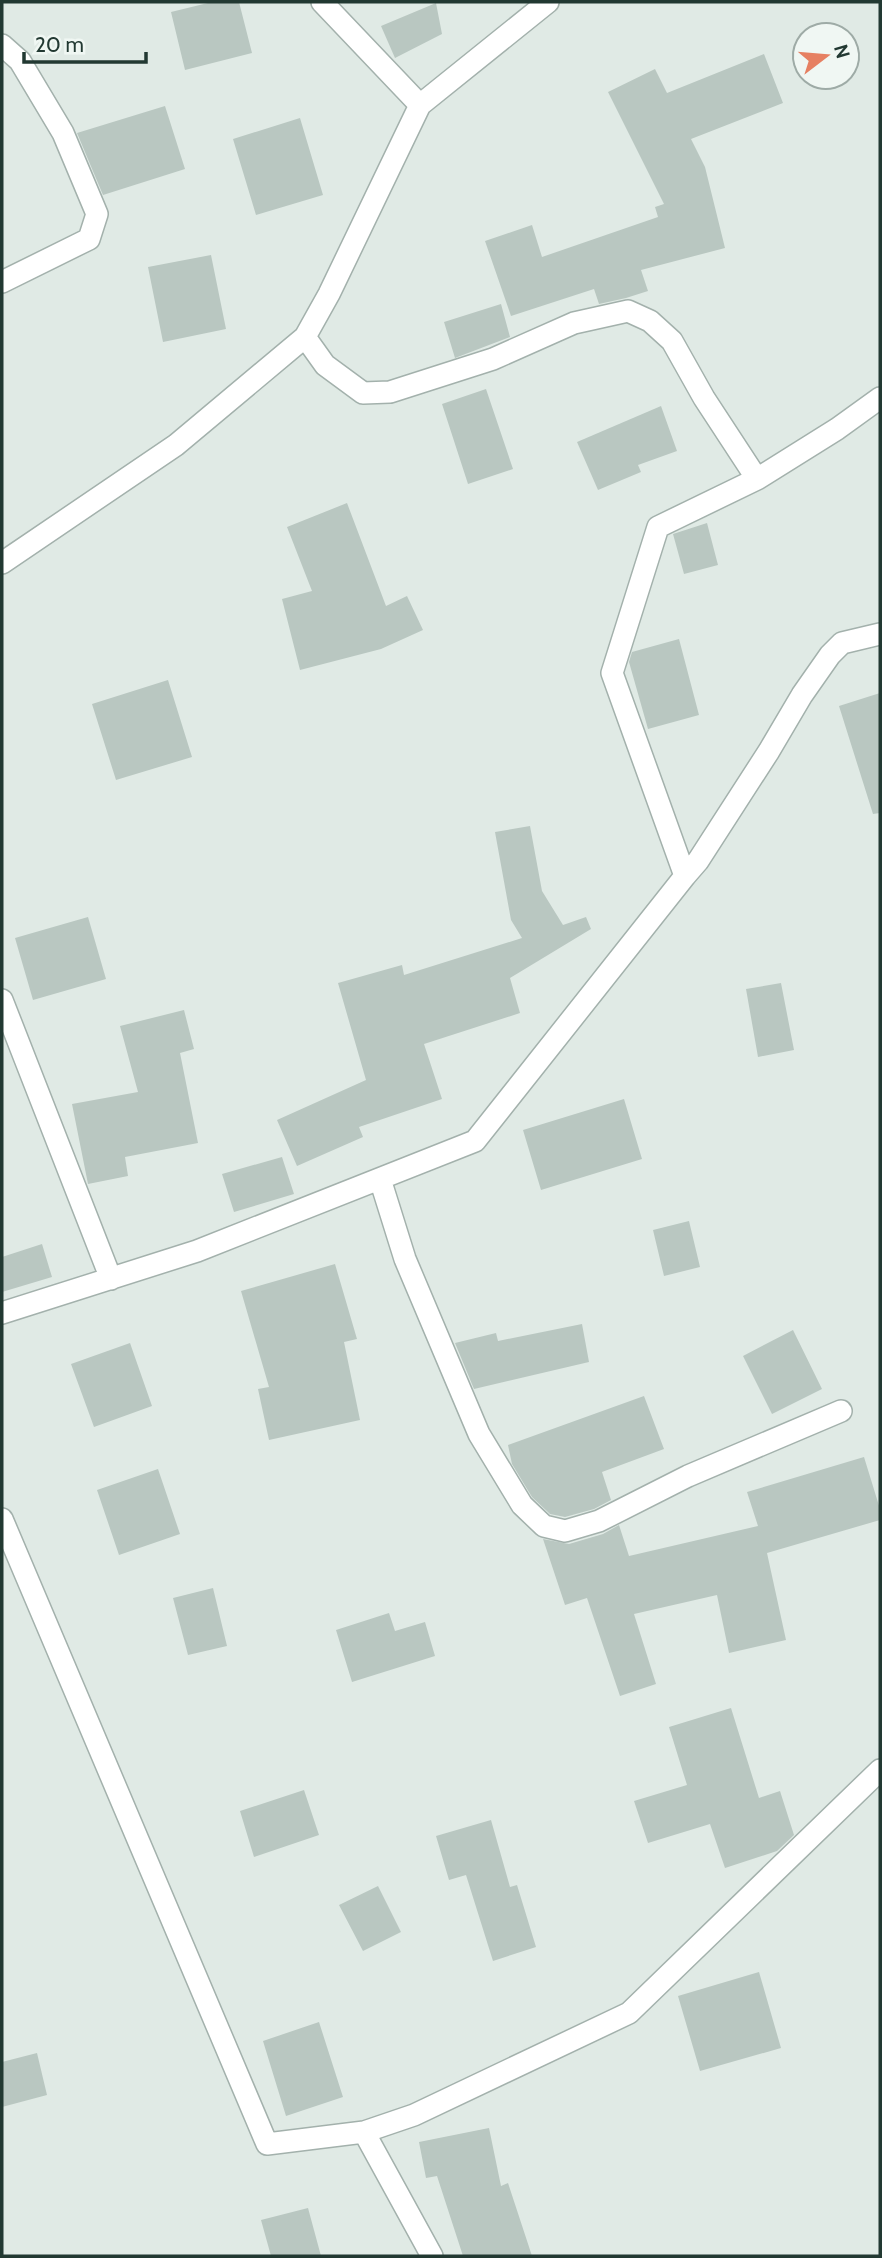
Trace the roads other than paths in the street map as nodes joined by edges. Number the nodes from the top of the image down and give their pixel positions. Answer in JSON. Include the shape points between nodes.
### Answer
{"nodes":[{"id":1,"x":322,"y":2,"type":"edge"},
{"id":2,"x":548,"y":2,"type":"edge"},
{"id":3,"x":2,"y":45,"type":"edge"},
{"id":4,"x":420,"y":105,"type":"junction"},
{"id":5,"x":2,"y":282,"type":"edge"},
{"id":6,"x":305,"y":337,"type":"junction"},
{"id":7,"x":880,"y":398,"type":"edge"},
{"id":8,"x":757,"y":479,"type":"junction"},
{"id":9,"x":2,"y":563,"type":"edge"},
{"id":10,"x":880,"y":634,"type":"edge"},
{"id":11,"x":684,"y":876,"type":"junction"},
{"id":12,"x":2,"y":1000,"type":"edge"},
{"id":13,"x":380,"y":1179,"type":"junction"},
{"id":14,"x":111,"y":1279,"type":"junction"},
{"id":15,"x":2,"y":1313,"type":"edge"},
{"id":16,"x":841,"y":1411,"type":"dead end"},
{"id":17,"x":2,"y":1519,"type":"edge"},
{"id":18,"x":880,"y":1770,"type":"edge"},
{"id":19,"x":364,"y":2132,"type":"junction"},
{"id":20,"x":432,"y":2256,"type":"edge"}],
"edges":[{"from":1,"to":4,"type":"street"},
{"from":2,"to":4,"type":"street"},
{"from":3,"to":5,"type":"street","via":[[20,61],[64,133],[97,214],[89,239]]},
{"from":4,"to":6,"type":"street"},
{"from":6,"to":8,"type":"street","via":[[326,365],[363,393],[390,392],[493,359],[574,323],[628,311],[650,321],[672,341]]},
{"from":6,"to":9,"type":"street","via":[[176,445]]},
{"from":7,"to":8,"type":"street"},
{"from":8,"to":11,"type":"street","via":[[658,527],[612,673]]},
{"from":10,"to":11,"type":"street","via":[[842,643],[830,655]]},
{"from":11,"to":13,"type":"street","via":[[475,1141]]},
{"from":12,"to":14,"type":"street"},
{"from":13,"to":14,"type":"street","via":[[197,1251]]},
{"from":13,"to":16,"type":"street","via":[[405,1259],[479,1434],[522,1505],[544,1526],[565,1531],[599,1521],[688,1476]]},
{"from":14,"to":15,"type":"street"},
{"from":17,"to":19,"type":"street","via":[[267,2144]]},
{"from":18,"to":19,"type":"street","via":[[629,2013],[414,2115]]},
{"from":19,"to":20,"type":"street"}]}
